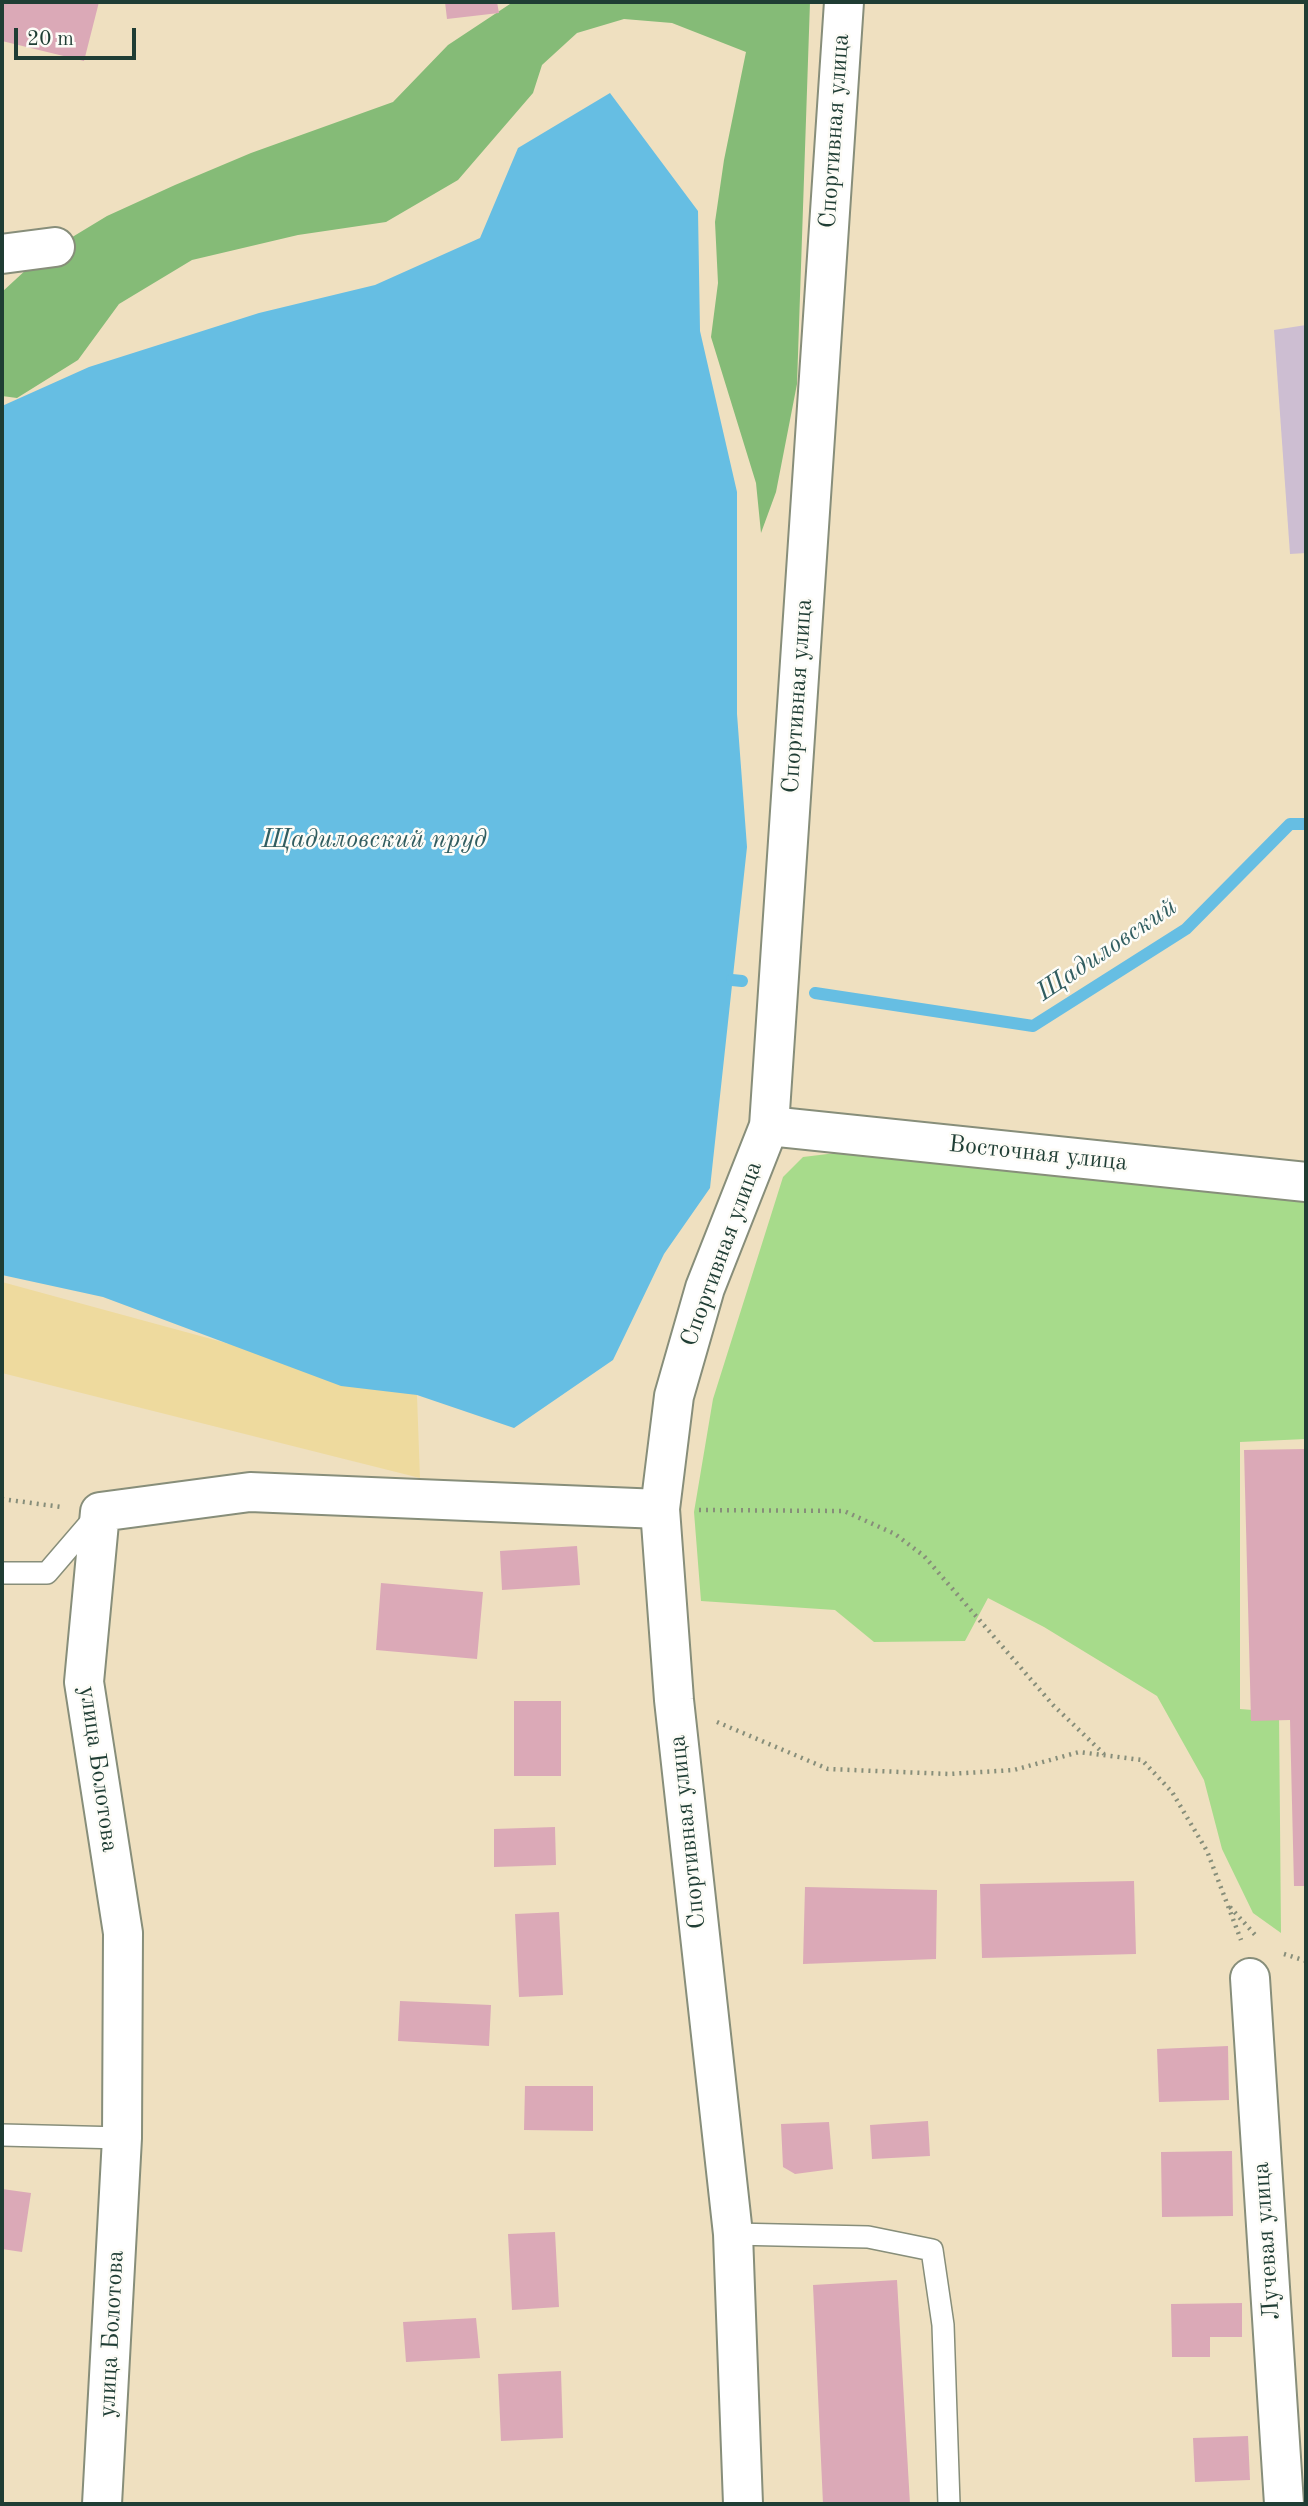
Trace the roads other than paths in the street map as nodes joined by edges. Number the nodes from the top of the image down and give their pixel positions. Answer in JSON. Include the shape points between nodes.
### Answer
{"nodes":[{"id":1,"x":844,"y":2,"type":"edge"},
{"id":2,"x":55,"y":247,"type":"dead end"},
{"id":3,"x":2,"y":254,"type":"edge"},
{"id":4,"x":769,"y":1126,"type":"junction"},
{"id":5,"x":1306,"y":1182,"type":"edge"},
{"id":6,"x":660,"y":1509,"type":"junction"},
{"id":7,"x":100,"y":1512,"type":"junction"},
{"id":8,"x":2,"y":1573,"type":"edge"},
{"id":9,"x":1250,"y":1978,"type":"road end"},
{"id":10,"x":2,"y":2136,"type":"edge"},
{"id":11,"x":122,"y":2138,"type":"junction"},
{"id":12,"x":733,"y":2234,"type":"junction"},
{"id":13,"x":102,"y":2504,"type":"edge"},
{"id":14,"x":743,"y":2504,"type":"edge"},
{"id":15,"x":949,"y":2504,"type":"edge"},
{"id":16,"x":1284,"y":2504,"type":"edge"}],
"edges":[{"from":1,"to":4,"type":"street","name":"Спортивная улица"},
{"from":2,"to":3,"type":"street"},
{"from":4,"to":5,"type":"street","name":"Восточная улица"},
{"from":4,"to":6,"type":"street","name":"Спортивная улица","via":[[705,1288],[674,1396]]},
{"from":6,"to":7,"type":"street","via":[[250,1492]]},
{"from":6,"to":12,"type":"street","name":"Спортивная улица","via":[[674,1700]]},
{"from":7,"to":8,"type":"lane","via":[[47,1573]]},
{"from":7,"to":11,"type":"street","name":"улица Болотова","via":[[84,1682],[123,1933]]},
{"from":9,"to":16,"type":"street","name":"Лучевая улица"},
{"from":10,"to":11,"type":"lane"},
{"from":11,"to":13,"type":"street","name":"улица Болотова"},
{"from":12,"to":14,"type":"street","name":"Спортивная улица"},
{"from":12,"to":15,"type":"lane","via":[[868,2237],[932,2250],[943,2325]]}]}
